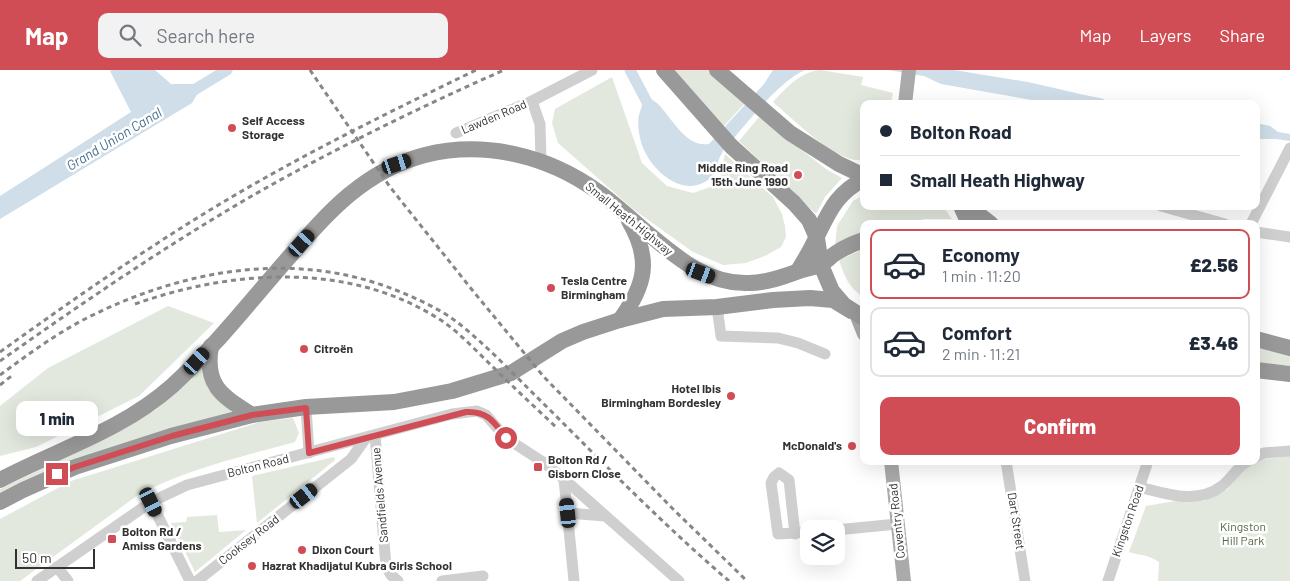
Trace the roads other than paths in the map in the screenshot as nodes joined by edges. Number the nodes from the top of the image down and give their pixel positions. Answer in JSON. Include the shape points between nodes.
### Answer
{"nodes":[{"id":1,"x":592,"y":70,"type":"edge"},
{"id":2,"x":664,"y":70,"type":"edge"},
{"id":3,"x":717,"y":70,"type":"edge"},
{"id":4,"x":909,"y":70,"type":"edge"},
{"id":5,"x":905,"y":100,"type":"edge"},
{"id":6,"x":532,"y":101,"type":"junction"},
{"id":7,"x":456,"y":133,"type":"dead end"},
{"id":8,"x":1290,"y":149,"type":"edge"},
{"id":9,"x":541,"y":161,"type":"junction"},
{"id":10,"x":860,"y":175,"type":"edge"},
{"id":11,"x":860,"y":180,"type":"edge"},
{"id":12,"x":1260,"y":207,"type":"edge"},
{"id":13,"x":973,"y":210,"type":"edge"},
{"id":14,"x":1176,"y":210,"type":"edge"},
{"id":15,"x":624,"y":213,"type":"junction"},
{"id":16,"x":986,"y":220,"type":"edge"},
{"id":17,"x":1210,"y":220,"type":"edge"},
{"id":18,"x":1260,"y":233,"type":"edge"},
{"id":19,"x":1290,"y":237,"type":"edge"},
{"id":20,"x":817,"y":238,"type":"junction"},
{"id":21,"x":860,"y":242,"type":"edge"},
{"id":22,"x":822,"y":265,"type":"junction"},
{"id":23,"x":798,"y":271,"type":"junction"},
{"id":24,"x":716,"y":307,"type":"junction"},
{"id":25,"x":857,"y":314,"type":"edge"},
{"id":26,"x":620,"y":320,"type":"junction"},
{"id":27,"x":1260,"y":340,"type":"edge"},
{"id":28,"x":211,"y":346,"type":"junction"},
{"id":29,"x":1290,"y":348,"type":"edge"},
{"id":30,"x":825,"y":354,"type":"dead end"},
{"id":31,"x":1260,"y":370,"type":"edge"},
{"id":32,"x":1290,"y":374,"type":"edge"},
{"id":33,"x":306,"y":408,"type":"junction"},
{"id":34,"x":252,"y":415,"type":"junction"},
{"id":35,"x":371,"y":437,"type":"junction"},
{"id":36,"x":1290,"y":451,"type":"edge"},
{"id":37,"x":309,"y":453,"type":"junction"},
{"id":38,"x":1260,"y":455,"type":"edge"},
{"id":39,"x":891,"y":465,"type":"edge"},
{"id":40,"x":1007,"y":465,"type":"edge"},
{"id":41,"x":1147,"y":465,"type":"edge"},
{"id":42,"x":1241,"y":465,"type":"edge"},
{"id":43,"x":564,"y":479,"type":"junction"},
{"id":44,"x":0,"y":480,"type":"edge"},
{"id":45,"x":1139,"y":487,"type":"junction"},
{"id":46,"x":0,"y":502,"type":"edge"},
{"id":47,"x":151,"y":502,"type":"junction"},
{"id":48,"x":568,"y":513,"type":"junction"},
{"id":49,"x":605,"y":516,"type":"junction"},
{"id":50,"x":897,"y":524,"type":"junction"},
{"id":51,"x":845,"y":529,"type":"edge"},
{"id":52,"x":800,"y":533,"type":"edge"},
{"id":53,"x":794,"y":534,"type":"junction"},
{"id":54,"x":57,"y":567,"type":"junction"},
{"id":55,"x":483,"y":576,"type":"dead end"},
{"id":56,"x":37,"y":581,"type":"edge"},
{"id":57,"x":68,"y":581,"type":"edge"},
{"id":58,"x":190,"y":581,"type":"edge"},
{"id":59,"x":197,"y":581,"type":"edge"},
{"id":60,"x":398,"y":581,"type":"edge"},
{"id":61,"x":442,"y":581,"type":"edge"},
{"id":62,"x":574,"y":581,"type":"edge"},
{"id":63,"x":679,"y":581,"type":"edge"},
{"id":64,"x":904,"y":581,"type":"edge"},
{"id":65,"x":1025,"y":581,"type":"edge"},
{"id":66,"x":1108,"y":581,"type":"edge"}],
"edges":[{"from":1,"to":6,"type":"street","name":"Lawden Road"},
{"from":2,"to":20,"type":"highway","via":[[731,146],[794,203]]},
{"from":3,"to":10,"type":"highway","via":[[790,133]]},
{"from":4,"to":5,"type":"main road"},
{"from":6,"to":7,"type":"street","name":"Lawden Road"},
{"from":6,"to":9,"type":"street","name":"Lawden Road","via":[[540,124]]},
{"from":8,"to":12,"type":"street"},
{"from":9,"to":15,"type":"highway","name":"Small Heath Highway","via":[[597,191]]},
{"from":9,"to":28,"type":"highway","name":"Small Heath Highway","via":[[505,152],[454,150],[397,164],[370,178],[323,218]]},
{"from":11,"to":20,"type":"highway","via":[[836,200]]},
{"from":13,"to":16,"type":"highway"},
{"from":14,"to":17,"type":"street"},
{"from":15,"to":23,"type":"highway","name":"Small Heath Highway","via":[[675,256],[717,279],[752,283]]},
{"from":15,"to":26,"type":"highway","via":[[636,234],[644,266],[637,294]]},
{"from":18,"to":19,"type":"street"},
{"from":20,"to":22,"type":"highway"},
{"from":20,"to":23,"type":"highway"},
{"from":21,"to":22,"type":"highway","via":[[835,253]]},
{"from":22,"to":23,"type":"highway","name":"Small Heath Highway"},
{"from":22,"to":25,"type":"highway","via":[[832,291]]},
{"from":24,"to":25,"type":"highway","via":[[810,298],[833,300]]},
{"from":24,"to":26,"type":"highway","via":[[662,309]]},
{"from":24,"to":30,"type":"street","via":[[721,336],[778,338]]},
{"from":26,"to":33,"type":"highway","via":[[562,341],[511,372],[452,392],[394,402]]},
{"from":27,"to":29,"type":"highway"},
{"from":28,"to":34,"type":"highway","via":[[210,373],[214,386]]},
{"from":28,"to":44,"type":"highway","name":"Small Heath Highway","via":[[172,386],[136,414]]},
{"from":31,"to":32,"type":"highway"},
{"from":33,"to":34,"type":"highway"},
{"from":33,"to":37,"type":"street"},
{"from":34,"to":46,"type":"highway","via":[[75,467]]},
{"from":35,"to":37,"type":"street","name":"Bolton Road"},
{"from":35,"to":43,"type":"street","name":"Bolton Road","via":[[452,414],[477,411],[492,420],[506,438]]},
{"from":35,"to":59,"type":"street","name":"Cooksey Road","via":[[350,459]]},
{"from":35,"to":60,"type":"street","name":"Sandfields Avenue","via":[[386,566]]},
{"from":36,"to":38,"type":"street"},
{"from":37,"to":47,"type":"street","name":"Bolton Road","via":[[187,485]]},
{"from":39,"to":50,"type":"main road","name":"Coventry Road"},
{"from":40,"to":65,"type":"street","name":"Dart Street"},
{"from":41,"to":45,"type":"street","name":"Kingston Road"},
{"from":42,"to":45,"type":"street","via":[[1222,486],[1201,496],[1175,496]]},
{"from":43,"to":48,"type":"street"},
{"from":43,"to":49,"type":"street","name":"Bolton Road"},
{"from":45,"to":66,"type":"street","name":"Kingston Road"},
{"from":47,"to":54,"type":"street","name":"Bolton Road"},
{"from":47,"to":58,"type":"street"},
{"from":48,"to":49,"type":"street"},
{"from":48,"to":62,"type":"street"},
{"from":49,"to":63,"type":"street","name":"Bolton Road"},
{"from":50,"to":51,"type":"street"},
{"from":50,"to":64,"type":"main road","name":"Coventry Road"},
{"from":52,"to":53,"type":"street"},
{"from":53,"to":53,"type":"street","via":[[778,534],[771,483],[779,473],[789,480]]},
{"from":54,"to":56,"type":"street","name":"Bolton Road"},
{"from":54,"to":57,"type":"street"},
{"from":55,"to":61,"type":"street"}]}
